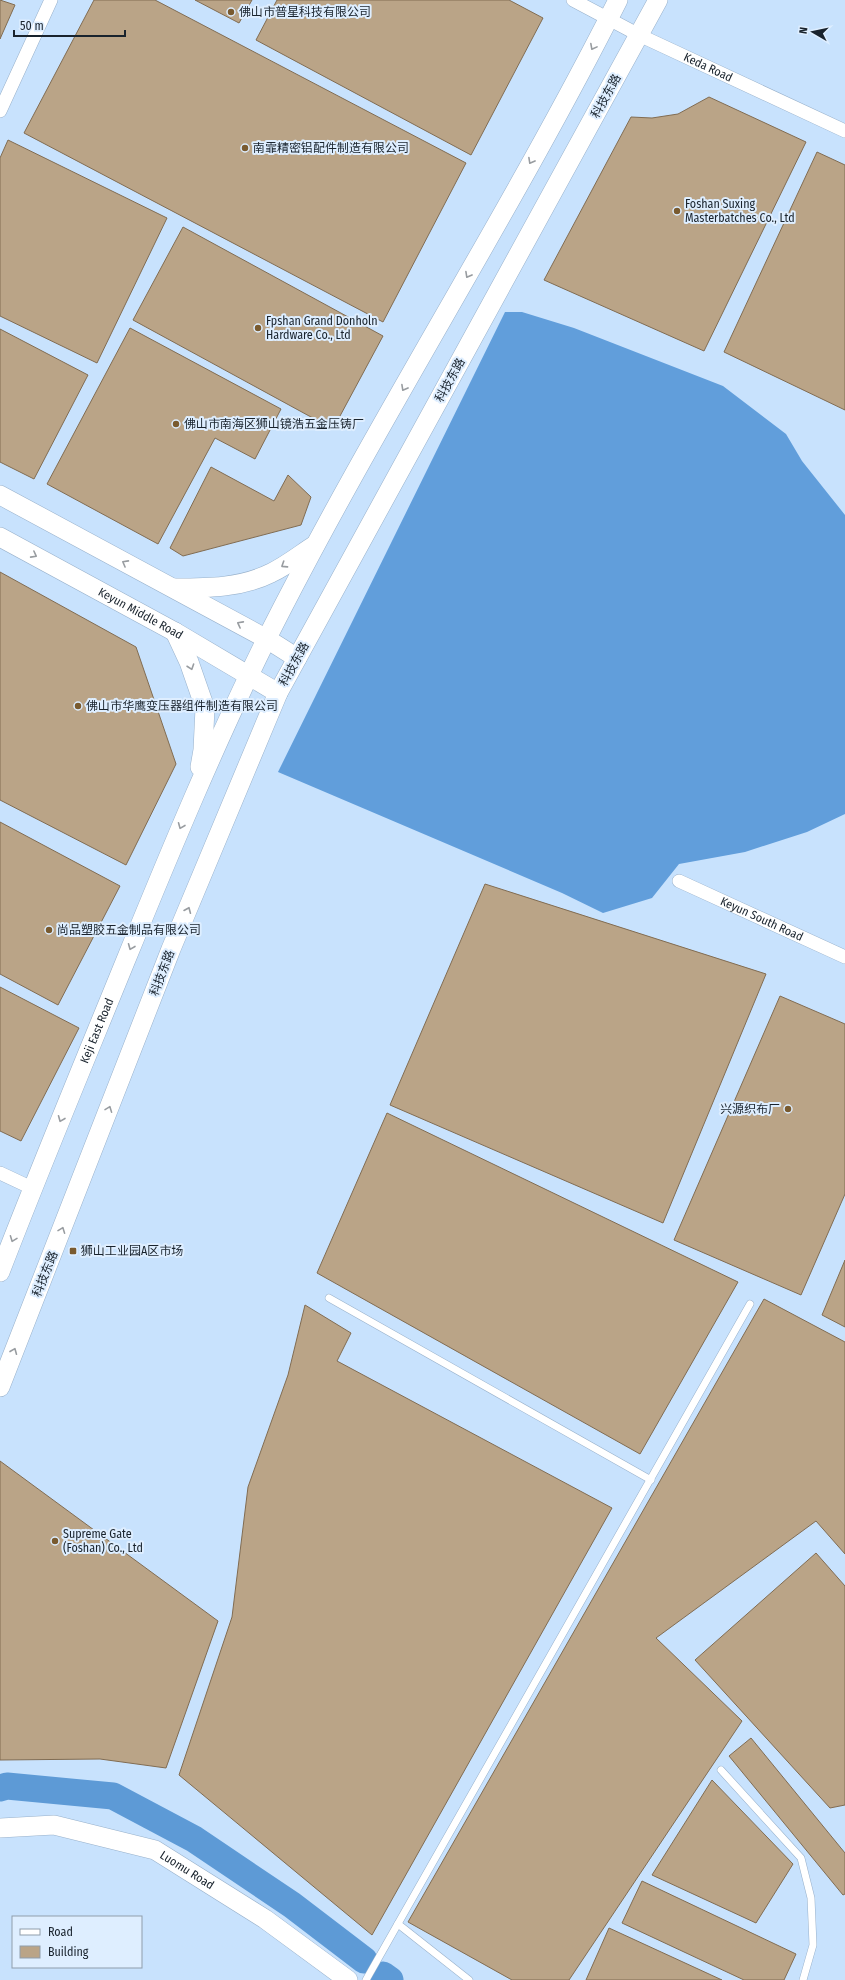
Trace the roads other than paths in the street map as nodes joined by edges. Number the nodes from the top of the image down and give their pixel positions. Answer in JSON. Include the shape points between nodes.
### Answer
{"nodes":[{"id":1,"x":51,"y":0,"type":"edge"},
{"id":2,"x":574,"y":0,"type":"edge"},
{"id":3,"x":618,"y":0,"type":"edge"},
{"id":4,"x":658,"y":0,"type":"edge"},
{"id":5,"x":608,"y":18,"type":"junction"},
{"id":6,"x":639,"y":35,"type":"junction"},
{"id":7,"x":0,"y":111,"type":"edge"},
{"id":8,"x":845,"y":130,"type":"edge"},
{"id":9,"x":0,"y":495,"type":"edge"},
{"id":10,"x":0,"y":537,"type":"edge"},
{"id":11,"x":316,"y":544,"type":"junction"},
{"id":12,"x":170,"y":588,"type":"junction"},
{"id":13,"x":175,"y":632,"type":"junction"},
{"id":14,"x":267,"y":639,"type":"junction"},
{"id":15,"x":297,"y":658,"type":"junction"},
{"id":16,"x":249,"y":676,"type":"junction"},
{"id":17,"x":278,"y":693,"type":"junction"},
{"id":18,"x":196,"y":790,"type":"junction"},
{"id":19,"x":679,"y":881,"type":"dead end"},
{"id":20,"x":845,"y":957,"type":"edge"},
{"id":21,"x":0,"y":1173,"type":"edge"},
{"id":22,"x":32,"y":1188,"type":"junction"},
{"id":23,"x":0,"y":1272,"type":"edge"},
{"id":24,"x":329,"y":1298,"type":"dead end"},
{"id":25,"x":750,"y":1304,"type":"dead end"},
{"id":26,"x":0,"y":1387,"type":"edge"},
{"id":27,"x":651,"y":1480,"type":"junction"},
{"id":28,"x":721,"y":1770,"type":"dead end"},
{"id":29,"x":0,"y":1828,"type":"edge"},
{"id":30,"x":398,"y":1924,"type":"junction"},
{"id":31,"x":348,"y":1980,"type":"edge"},
{"id":32,"x":366,"y":1980,"type":"edge"},
{"id":33,"x":469,"y":1980,"type":"edge"},
{"id":34,"x":803,"y":1980,"type":"edge"}],
"edges":[{"from":1,"to":7,"type":"street"},
{"from":2,"to":5,"type":"street","name":"Keda Road"},
{"from":3,"to":5,"type":"main road"},
{"from":4,"to":6,"type":"main road","name":"科技东路"},
{"from":5,"to":6,"type":"street","name":"Keda Road"},
{"from":5,"to":11,"type":"main road","one_way":true,"via":[[564,103]]},
{"from":6,"to":8,"type":"street","name":"Keda Road"},
{"from":6,"to":15,"type":"main road","name":"科技东路"},
{"from":12,"to":9,"type":"main road","one_way":true},
{"from":10,"to":13,"type":"main road","name":"Keyun Middle Road","one_way":true},
{"from":11,"to":12,"type":"main road","one_way":true,"via":[[272,573],[244,583],[208,588]]},
{"from":11,"to":14,"type":"main road"},
{"from":14,"to":12,"type":"main road","one_way":true},
{"from":13,"to":16,"type":"main road","name":"Keyun Middle Road"},
{"from":13,"to":18,"type":"main road","one_way":true,"via":[[189,662],[205,708],[203,750]]},
{"from":14,"to":15,"type":"main road"},
{"from":14,"to":16,"type":"main road"},
{"from":15,"to":17,"type":"main road","name":"科技东路"},
{"from":16,"to":17,"type":"main road","name":"Keyun Middle Road"},
{"from":16,"to":18,"type":"main road"},
{"from":26,"to":17,"type":"main road","name":"科技东路","one_way":true,"via":[[171,949]]},
{"from":18,"to":22,"type":"main road","name":"Keji East Road","one_way":true},
{"from":19,"to":20,"type":"street","name":"Keyun South Road"},
{"from":21,"to":22,"type":"street"},
{"from":22,"to":23,"type":"main road","name":"Keji East Road","one_way":true},
{"from":24,"to":27,"type":"lane"},
{"from":25,"to":27,"type":"lane"},
{"from":27,"to":30,"type":"lane"},
{"from":28,"to":34,"type":"lane","via":[[801,1858],[811,1898],[814,1945]]},
{"from":29,"to":31,"type":"main road","name":"Luomu Road","via":[[54,1825],[155,1850],[265,1919]]},
{"from":30,"to":32,"type":"lane"},
{"from":30,"to":33,"type":"lane"}]}
